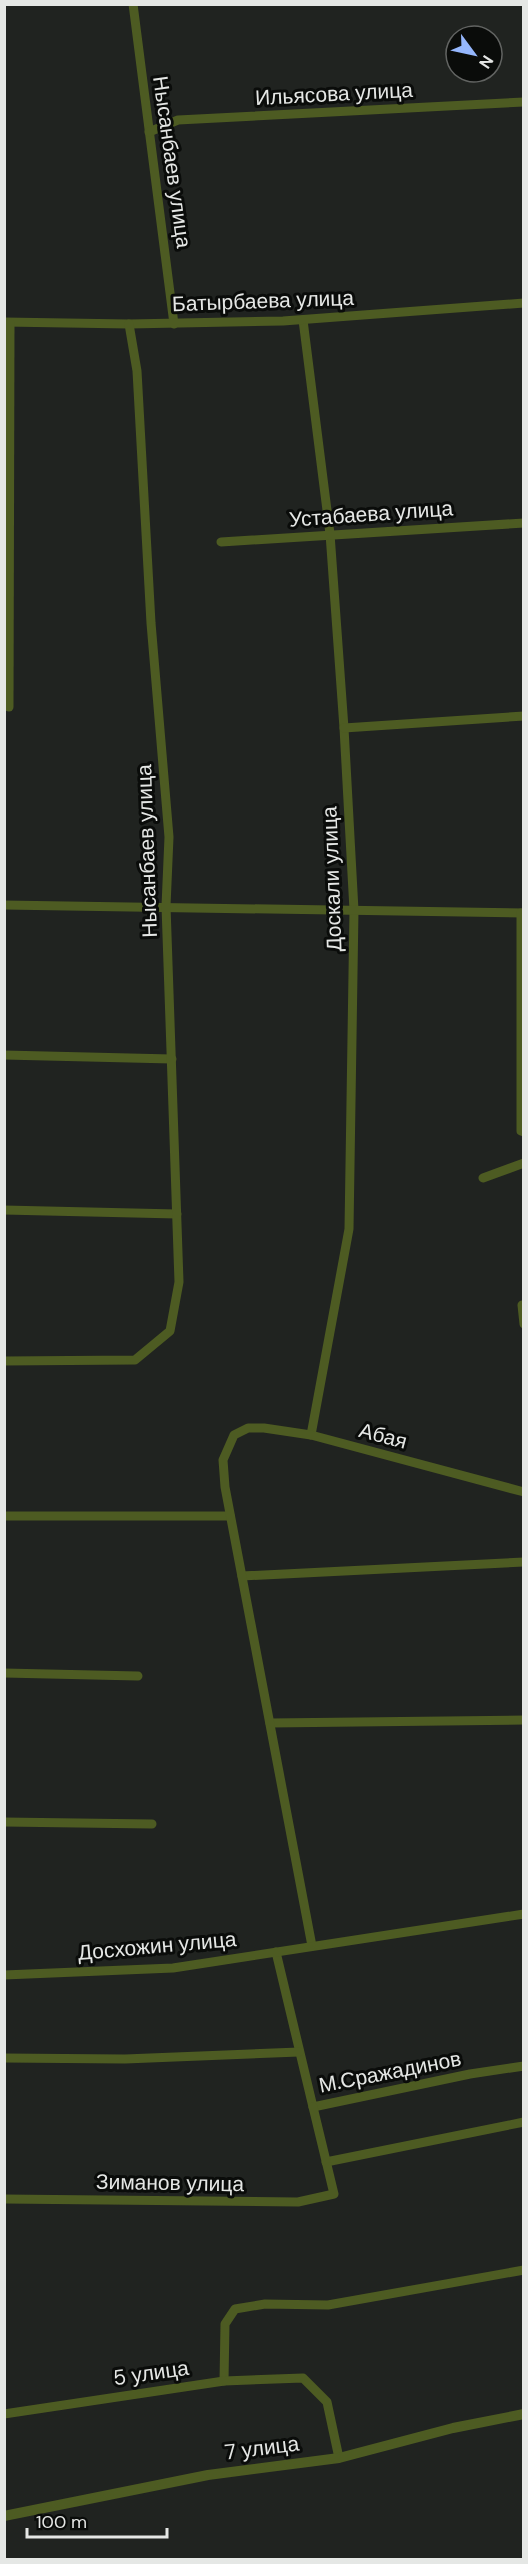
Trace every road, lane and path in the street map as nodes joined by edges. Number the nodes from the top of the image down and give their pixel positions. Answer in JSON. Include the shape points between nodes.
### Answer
{"nodes":[{"id":1,"x":133,"y":4,"type":"edge"},
{"id":2,"x":524,"y":102,"type":"edge"},
{"id":3,"x":149,"y":132,"type":"junction"},
{"id":4,"x":524,"y":303,"type":"edge"},
{"id":5,"x":303,"y":320,"type":"junction"},
{"id":6,"x":7,"y":322,"type":"edge"},
{"id":7,"x":129,"y":324,"type":"junction"},
{"id":8,"x":174,"y":324,"type":"junction"},
{"id":9,"x":524,"y":523,"type":"edge"},
{"id":10,"x":330,"y":534,"type":"junction"},
{"id":11,"x":221,"y":542,"type":"dead end"},
{"id":12,"x":9,"y":707,"type":"dead end"},
{"id":13,"x":524,"y":716,"type":"edge"},
{"id":14,"x":344,"y":728,"type":"junction"},
{"id":15,"x":4,"y":905,"type":"edge"},
{"id":16,"x":166,"y":906,"type":"junction"},
{"id":17,"x":354,"y":910,"type":"junction"},
{"id":18,"x":522,"y":913,"type":"edge"},
{"id":19,"x":4,"y":1055,"type":"edge"},
{"id":20,"x":172,"y":1059,"type":"junction"},
{"id":21,"x":524,"y":1132,"type":"edge"},
{"id":22,"x":524,"y":1163,"type":"edge"},
{"id":23,"x":483,"y":1178,"type":"dead end"},
{"id":24,"x":4,"y":1210,"type":"edge"},
{"id":25,"x":177,"y":1214,"type":"junction"},
{"id":26,"x":522,"y":1305,"type":"dead end"},
{"id":27,"x":524,"y":1324,"type":"edge"},
{"id":28,"x":4,"y":1361,"type":"edge"},
{"id":29,"x":312,"y":1436,"type":"junction"},
{"id":30,"x":524,"y":1492,"type":"edge"},
{"id":31,"x":4,"y":1516,"type":"edge"},
{"id":32,"x":230,"y":1516,"type":"junction"},
{"id":33,"x":524,"y":1562,"type":"edge"},
{"id":34,"x":242,"y":1576,"type":"junction"},
{"id":35,"x":4,"y":1673,"type":"edge"},
{"id":36,"x":138,"y":1676,"type":"dead end"},
{"id":37,"x":524,"y":1720,"type":"edge"},
{"id":38,"x":270,"y":1723,"type":"junction"},
{"id":39,"x":4,"y":1822,"type":"edge"},
{"id":40,"x":152,"y":1824,"type":"dead end"},
{"id":41,"x":524,"y":1914,"type":"edge"},
{"id":42,"x":312,"y":1946,"type":"junction"},
{"id":43,"x":276,"y":1952,"type":"junction"},
{"id":44,"x":4,"y":1975,"type":"edge"},
{"id":45,"x":299,"y":2052,"type":"junction"},
{"id":46,"x":4,"y":2058,"type":"edge"},
{"id":47,"x":524,"y":2066,"type":"edge"},
{"id":48,"x":312,"y":2107,"type":"junction"},
{"id":49,"x":524,"y":2122,"type":"edge"},
{"id":50,"x":326,"y":2162,"type":"junction"},
{"id":51,"x":4,"y":2199,"type":"edge"},
{"id":52,"x":524,"y":2270,"type":"edge"},
{"id":53,"x":224,"y":2381,"type":"junction"},
{"id":54,"x":524,"y":2414,"type":"edge"},
{"id":55,"x":4,"y":2415,"type":"edge"},
{"id":56,"x":339,"y":2458,"type":"junction"},
{"id":57,"x":4,"y":2516,"type":"edge"}],
"edges":[{"from":1,"to":3,"type":"street","name":"Нысанбаев улица"},
{"from":2,"to":3,"type":"street","name":"Ильясова улица","via":[[178,120]]},
{"from":3,"to":8,"type":"street","name":"Нысанбаев улица"},
{"from":4,"to":5,"type":"street","name":"Батырбаева улица"},
{"from":5,"to":8,"type":"street","name":"Батырбаева улица"},
{"from":5,"to":10,"type":"street","name":"Доскали улица"},
{"from":6,"to":7,"type":"street","name":"Батырбаева улица"},
{"from":6,"to":12,"type":"street"},
{"from":7,"to":8,"type":"street","name":"Батырбаева улица"},
{"from":7,"to":16,"type":"street","name":"Нысанбаев улица","via":[[137,371],[151,623],[169,837]]},
{"from":9,"to":10,"type":"street","name":"Устабаева улица"},
{"from":10,"to":11,"type":"street","name":"Устабаева улица"},
{"from":10,"to":14,"type":"street","name":"Доскали улица"},
{"from":13,"to":14,"type":"street"},
{"from":14,"to":17,"type":"street","name":"Доскали улица"},
{"from":15,"to":16,"type":"street"},
{"from":16,"to":17,"type":"street"},
{"from":16,"to":20,"type":"street","name":"Нысанбаев улица"},
{"from":17,"to":18,"type":"street"},
{"from":17,"to":29,"type":"street","name":"Доскали улица","via":[[350,1228]]},
{"from":18,"to":21,"type":"street"},
{"from":19,"to":20,"type":"street"},
{"from":20,"to":25,"type":"street","name":"Нысанбаев улица"},
{"from":22,"to":23,"type":"street"},
{"from":24,"to":25,"type":"street"},
{"from":25,"to":28,"type":"street","name":"Нысанбаев улица","via":[[179,1282],[170,1331],[135,1360]]},
{"from":26,"to":27,"type":"street"},
{"from":29,"to":30,"type":"street","name":"Абая"},
{"from":29,"to":32,"type":"street","name":"Абая","via":[[264,1428],[248,1428],[234,1435],[223,1460]]},
{"from":31,"to":32,"type":"street"},
{"from":32,"to":34,"type":"street"},
{"from":33,"to":34,"type":"street"},
{"from":34,"to":38,"type":"street"},
{"from":35,"to":36,"type":"street"},
{"from":37,"to":38,"type":"street"},
{"from":38,"to":42,"type":"street"},
{"from":39,"to":40,"type":"street"},
{"from":41,"to":42,"type":"street","name":"Досхожин улица"},
{"from":42,"to":43,"type":"street","name":"Досхожин улица"},
{"from":43,"to":44,"type":"street","name":"Досхожин улица","via":[[173,1968]]},
{"from":43,"to":45,"type":"street","name":"М.Сражадинов"},
{"from":45,"to":46,"type":"street","via":[[125,2059]]},
{"from":45,"to":48,"type":"street","name":"М.Сражадинов"},
{"from":47,"to":48,"type":"street","name":"М.Сражадинов"},
{"from":48,"to":50,"type":"street"},
{"from":49,"to":50,"type":"street"},
{"from":50,"to":51,"type":"street","name":"Зиманов улица","via":[[334,2194],[298,2202]]},
{"from":52,"to":53,"type":"street","via":[[328,2305],[265,2304],[235,2309],[225,2324]]},
{"from":53,"to":55,"type":"street","name":"5 улица"},
{"from":53,"to":56,"type":"street","name":"5 улица","via":[[303,2378],[327,2402]]},
{"from":54,"to":56,"type":"street","name":"7 улица"},
{"from":56,"to":57,"type":"street","name":"7 улица","via":[[208,2475]]}]}
